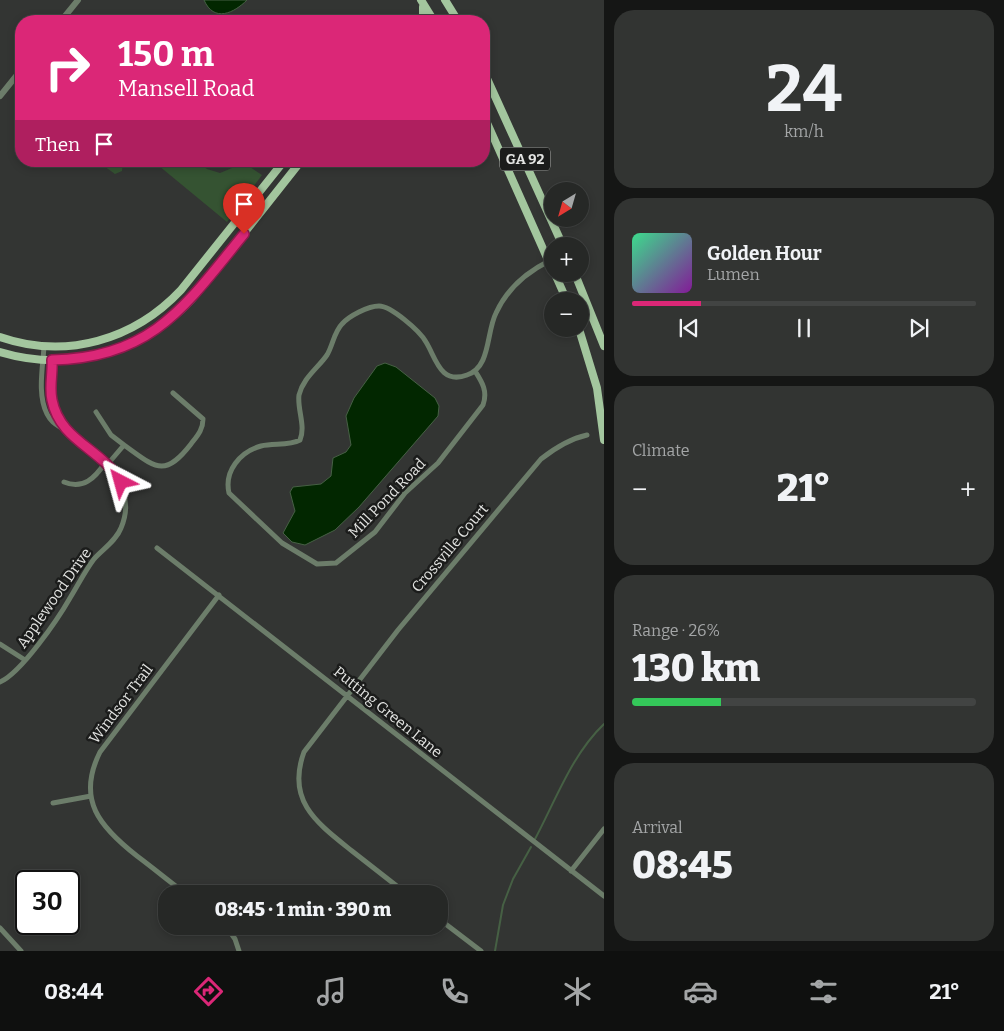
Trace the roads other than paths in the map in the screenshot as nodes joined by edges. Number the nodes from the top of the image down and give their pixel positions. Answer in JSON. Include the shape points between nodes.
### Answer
{"nodes":[{"id":1,"x":78,"y":0,"type":"edge"},
{"id":2,"x":445,"y":0,"type":"edge"},
{"id":3,"x":422,"y":1,"type":"edge"},
{"id":4,"x":66,"y":15,"type":"edge"},
{"id":5,"x":423,"y":15,"type":"edge"},
{"id":6,"x":430,"y":15,"type":"edge"},
{"id":7,"x":454,"y":15,"type":"edge"},
{"id":8,"x":15,"y":77,"type":"edge"},
{"id":9,"x":490,"y":85,"type":"edge"},
{"id":10,"x":0,"y":96,"type":"edge"},
{"id":11,"x":490,"y":129,"type":"edge"},
{"id":12,"x":279,"y":167,"type":"edge"},
{"id":13,"x":296,"y":167,"type":"edge"},
{"id":14,"x":559,"y":237,"type":"edge"},
{"id":15,"x":544,"y":250,"type":"edge"},
{"id":16,"x":544,"y":264,"type":"edge"},
{"id":17,"x":577,"y":282,"type":"edge"},
{"id":18,"x":138,"y":325,"type":"junction"},
{"id":19,"x":145,"y":337,"type":"junction"},
{"id":20,"x":581,"y":337,"type":"edge"},
{"id":21,"x":0,"y":338,"type":"edge"},
{"id":22,"x":44,"y":346,"type":"junction"},
{"id":23,"x":604,"y":346,"type":"edge"},
{"id":24,"x":0,"y":352,"type":"edge"},
{"id":25,"x":43,"y":360,"type":"junction"},
{"id":26,"x":52,"y":360,"type":"junction"},
{"id":27,"x":475,"y":371,"type":"junction"},
{"id":28,"x":173,"y":393,"type":"dead end"},
{"id":29,"x":96,"y":412,"type":"dead end"},
{"id":30,"x":64,"y":430,"type":"junction"},
{"id":31,"x":587,"y":435,"type":"dead end"},
{"id":32,"x":604,"y":440,"type":"edge"},
{"id":33,"x":124,"y":445,"type":"junction"},
{"id":34,"x":106,"y":464,"type":"junction"},
{"id":35,"x":64,"y":482,"type":"dead end"},
{"id":36,"x":157,"y":548,"type":"dead end"},
{"id":37,"x":219,"y":595,"type":"junction"},
{"id":38,"x":0,"y":644,"type":"edge"},
{"id":39,"x":25,"y":660,"type":"junction"},
{"id":40,"x":0,"y":682,"type":"edge"},
{"id":41,"x":347,"y":694,"type":"junction"},
{"id":42,"x":91,"y":796,"type":"junction"},
{"id":43,"x":53,"y":803,"type":"dead end"},
{"id":44,"x":604,"y":829,"type":"edge"},
{"id":45,"x":571,"y":871,"type":"junction"},
{"id":46,"x":175,"y":885,"type":"edge"},
{"id":47,"x":395,"y":885,"type":"edge"},
{"id":48,"x":604,"y":896,"type":"edge"},
{"id":49,"x":448,"y":926,"type":"edge"},
{"id":50,"x":0,"y":928,"type":"edge"},
{"id":51,"x":232,"y":935,"type":"edge"},
{"id":52,"x":22,"y":951,"type":"edge"},
{"id":53,"x":239,"y":951,"type":"edge"},
{"id":54,"x":481,"y":951,"type":"edge"}],
"edges":[{"from":1,"to":4,"type":"street"},
{"from":2,"to":7,"type":"main road"},
{"from":3,"to":5,"type":"main road"},
{"from":3,"to":6,"type":"main road"},
{"from":8,"to":10,"type":"street"},
{"from":9,"to":14,"type":"main road","number":"GA 92"},
{"from":11,"to":15,"type":"main road","number":"GA 92"},
{"from":12,"to":18,"type":"main road","via":[[181,290],[163,308]]},
{"from":13,"to":19,"type":"main road","via":[[192,299]]},
{"from":16,"to":27,"type":"street","via":[[530,271],[506,295],[491,324],[484,360]]},
{"from":17,"to":23,"type":"main road"},
{"from":18,"to":19,"type":"main road"},
{"from":18,"to":22,"type":"main road","via":[[98,342]]},
{"from":19,"to":26,"type":"main road","via":[[100,355]]},
{"from":20,"to":32,"type":"main road","via":[[597,388]]},
{"from":21,"to":22,"type":"main road"},
{"from":22,"to":25,"type":"street","name":"Applewood Drive"},
{"from":24,"to":25,"type":"main road"},
{"from":25,"to":26,"type":"main road"},
{"from":25,"to":30,"type":"street","name":"Applewood Drive","via":[[42,390],[46,413],[53,425]]},
{"from":26,"to":30,"type":"street","via":[[52,399]]},
{"from":27,"to":27,"type":"street","name":"Mill Pond Road","via":[[458,377],[442,371],[422,336],[386,307],[372,306],[342,323],[327,355],[301,388],[300,440],[257,448],[238,460],[228,475],[229,493],[282,543],[318,564],[336,563],[375,532],[405,494],[438,463],[483,405],[484,384]]},
{"from":28,"to":33,"type":"street","via":[[203,419],[202,430],[180,459],[167,465],[152,465]]},
{"from":29,"to":33,"type":"street","via":[[111,435]]},
{"from":30,"to":34,"type":"street","name":"Applewood Drive"},
{"from":31,"to":41,"type":"street","name":"Crossville Court","via":[[570,440],[541,459]]},
{"from":33,"to":34,"type":"street"},
{"from":34,"to":35,"type":"street","via":[[88,482],[75,485]]},
{"from":34,"to":39,"type":"street","name":"Applewood Drive","via":[[117,475],[124,491],[126,508],[122,527],[87,568],[61,613]]},
{"from":36,"to":37,"type":"street","name":"Putting Green Lane"},
{"from":37,"to":41,"type":"street","name":"Putting Green Lane"},
{"from":37,"to":42,"type":"street","name":"Windsor Trail","via":[[100,752],[92,773]]},
{"from":38,"to":39,"type":"street"},
{"from":39,"to":40,"type":"street","name":"Applewood Drive"},
{"from":41,"to":45,"type":"street","name":"Putting Green Lane"},
{"from":41,"to":47,"type":"street","name":"Crossville Court","via":[[304,752],[298,775],[299,790],[311,817],[321,827]]},
{"from":42,"to":43,"type":"street"},
{"from":42,"to":46,"type":"street","name":"Windsor Trail","via":[[96,815],[107,831]]},
{"from":44,"to":45,"type":"street"},
{"from":45,"to":48,"type":"street","name":"Putting Green Lane"},
{"from":49,"to":54,"type":"street"},
{"from":50,"to":52,"type":"street"},
{"from":51,"to":53,"type":"street"}]}
